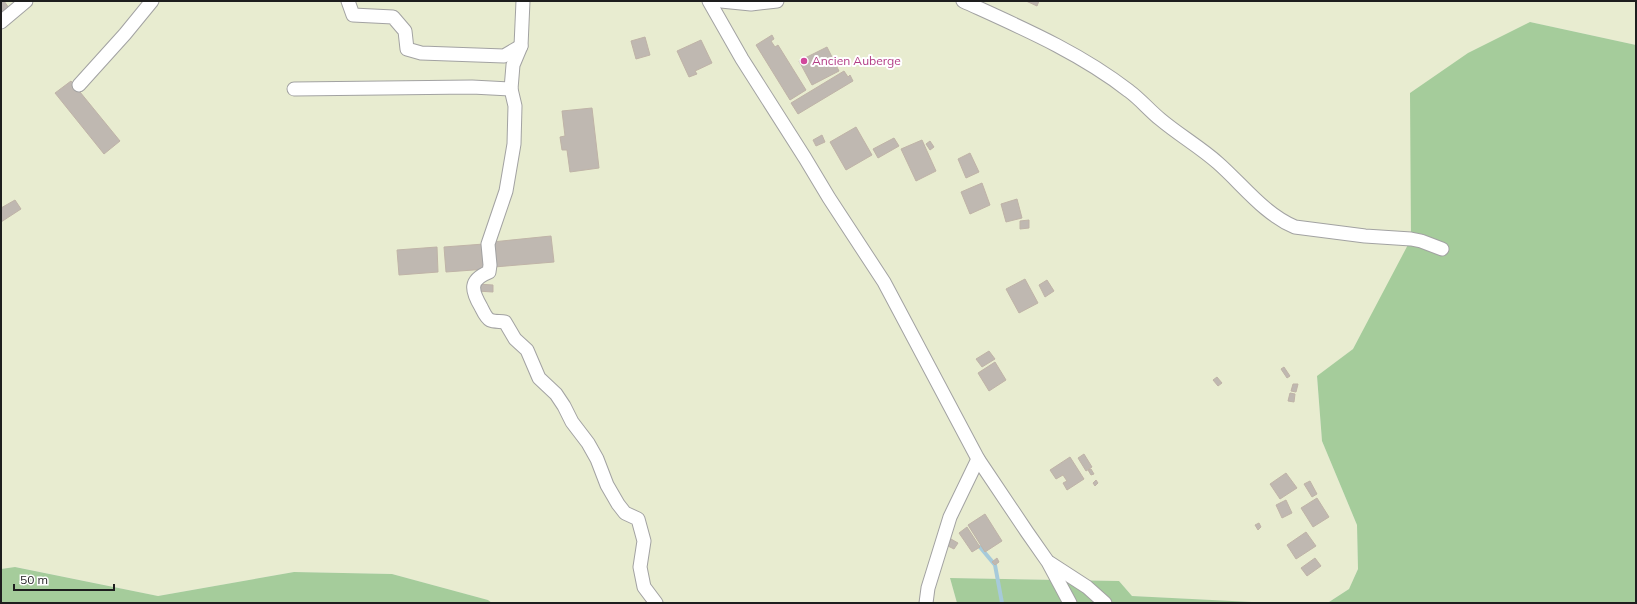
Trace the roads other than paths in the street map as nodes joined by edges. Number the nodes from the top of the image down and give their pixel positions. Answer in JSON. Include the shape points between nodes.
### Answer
{"nodes":[{"id":1,"x":26,"y":1,"type":"edge"},
{"id":2,"x":152,"y":1,"type":"edge"},
{"id":3,"x":348,"y":1,"type":"edge"},
{"id":4,"x":523,"y":1,"type":"edge"},
{"id":5,"x":709,"y":1,"type":"edge"},
{"id":6,"x":721,"y":1,"type":"edge"},
{"id":7,"x":777,"y":1,"type":"edge"},
{"id":8,"x":964,"y":1,"type":"edge"},
{"id":9,"x":1,"y":22,"type":"edge"},
{"id":10,"x":521,"y":46,"type":"junction"},
{"id":11,"x":79,"y":85,"type":"dead end"},
{"id":12,"x":294,"y":89,"type":"dead end"},
{"id":13,"x":511,"y":89,"type":"junction"},
{"id":14,"x":1442,"y":249,"type":"dead end"},
{"id":15,"x":978,"y":459,"type":"junction"},
{"id":16,"x":1048,"y":562,"type":"junction"},
{"id":17,"x":656,"y":603,"type":"edge"},
{"id":18,"x":926,"y":603,"type":"edge"},
{"id":19,"x":1070,"y":603,"type":"edge"},
{"id":20,"x":1105,"y":603,"type":"edge"}],
"edges":[{"from":1,"to":9,"type":"street"},
{"from":2,"to":11,"type":"street"},
{"from":3,"to":10,"type":"street","via":[[353,15],[393,17],[405,31],[407,49],[421,54],[504,56]]},
{"from":4,"to":10,"type":"street"},
{"from":5,"to":15,"type":"street","via":[[754,79],[884,282]]},
{"from":6,"to":7,"type":"street","via":[[751,4]]},
{"from":8,"to":14,"type":"street","via":[[1047,40],[1112,79],[1217,162],[1271,213],[1288,224],[1365,236],[1416,240]]},
{"from":10,"to":13,"type":"street","via":[[513,66]]},
{"from":12,"to":13,"type":"street"},
{"from":13,"to":17,"type":"street","via":[[515,106],[514,144],[506,191],[488,244],[488,272],[478,276],[474,284],[476,299],[488,319],[505,322],[515,338],[527,350],[539,378],[556,394],[588,443],[618,504],[626,513],[638,519],[644,541],[640,567],[644,587]]},
{"from":15,"to":16,"type":"street"},
{"from":15,"to":18,"type":"street","via":[[950,517],[928,588]]},
{"from":16,"to":19,"type":"street"},
{"from":16,"to":20,"type":"street","via":[[1087,587]]}]}
